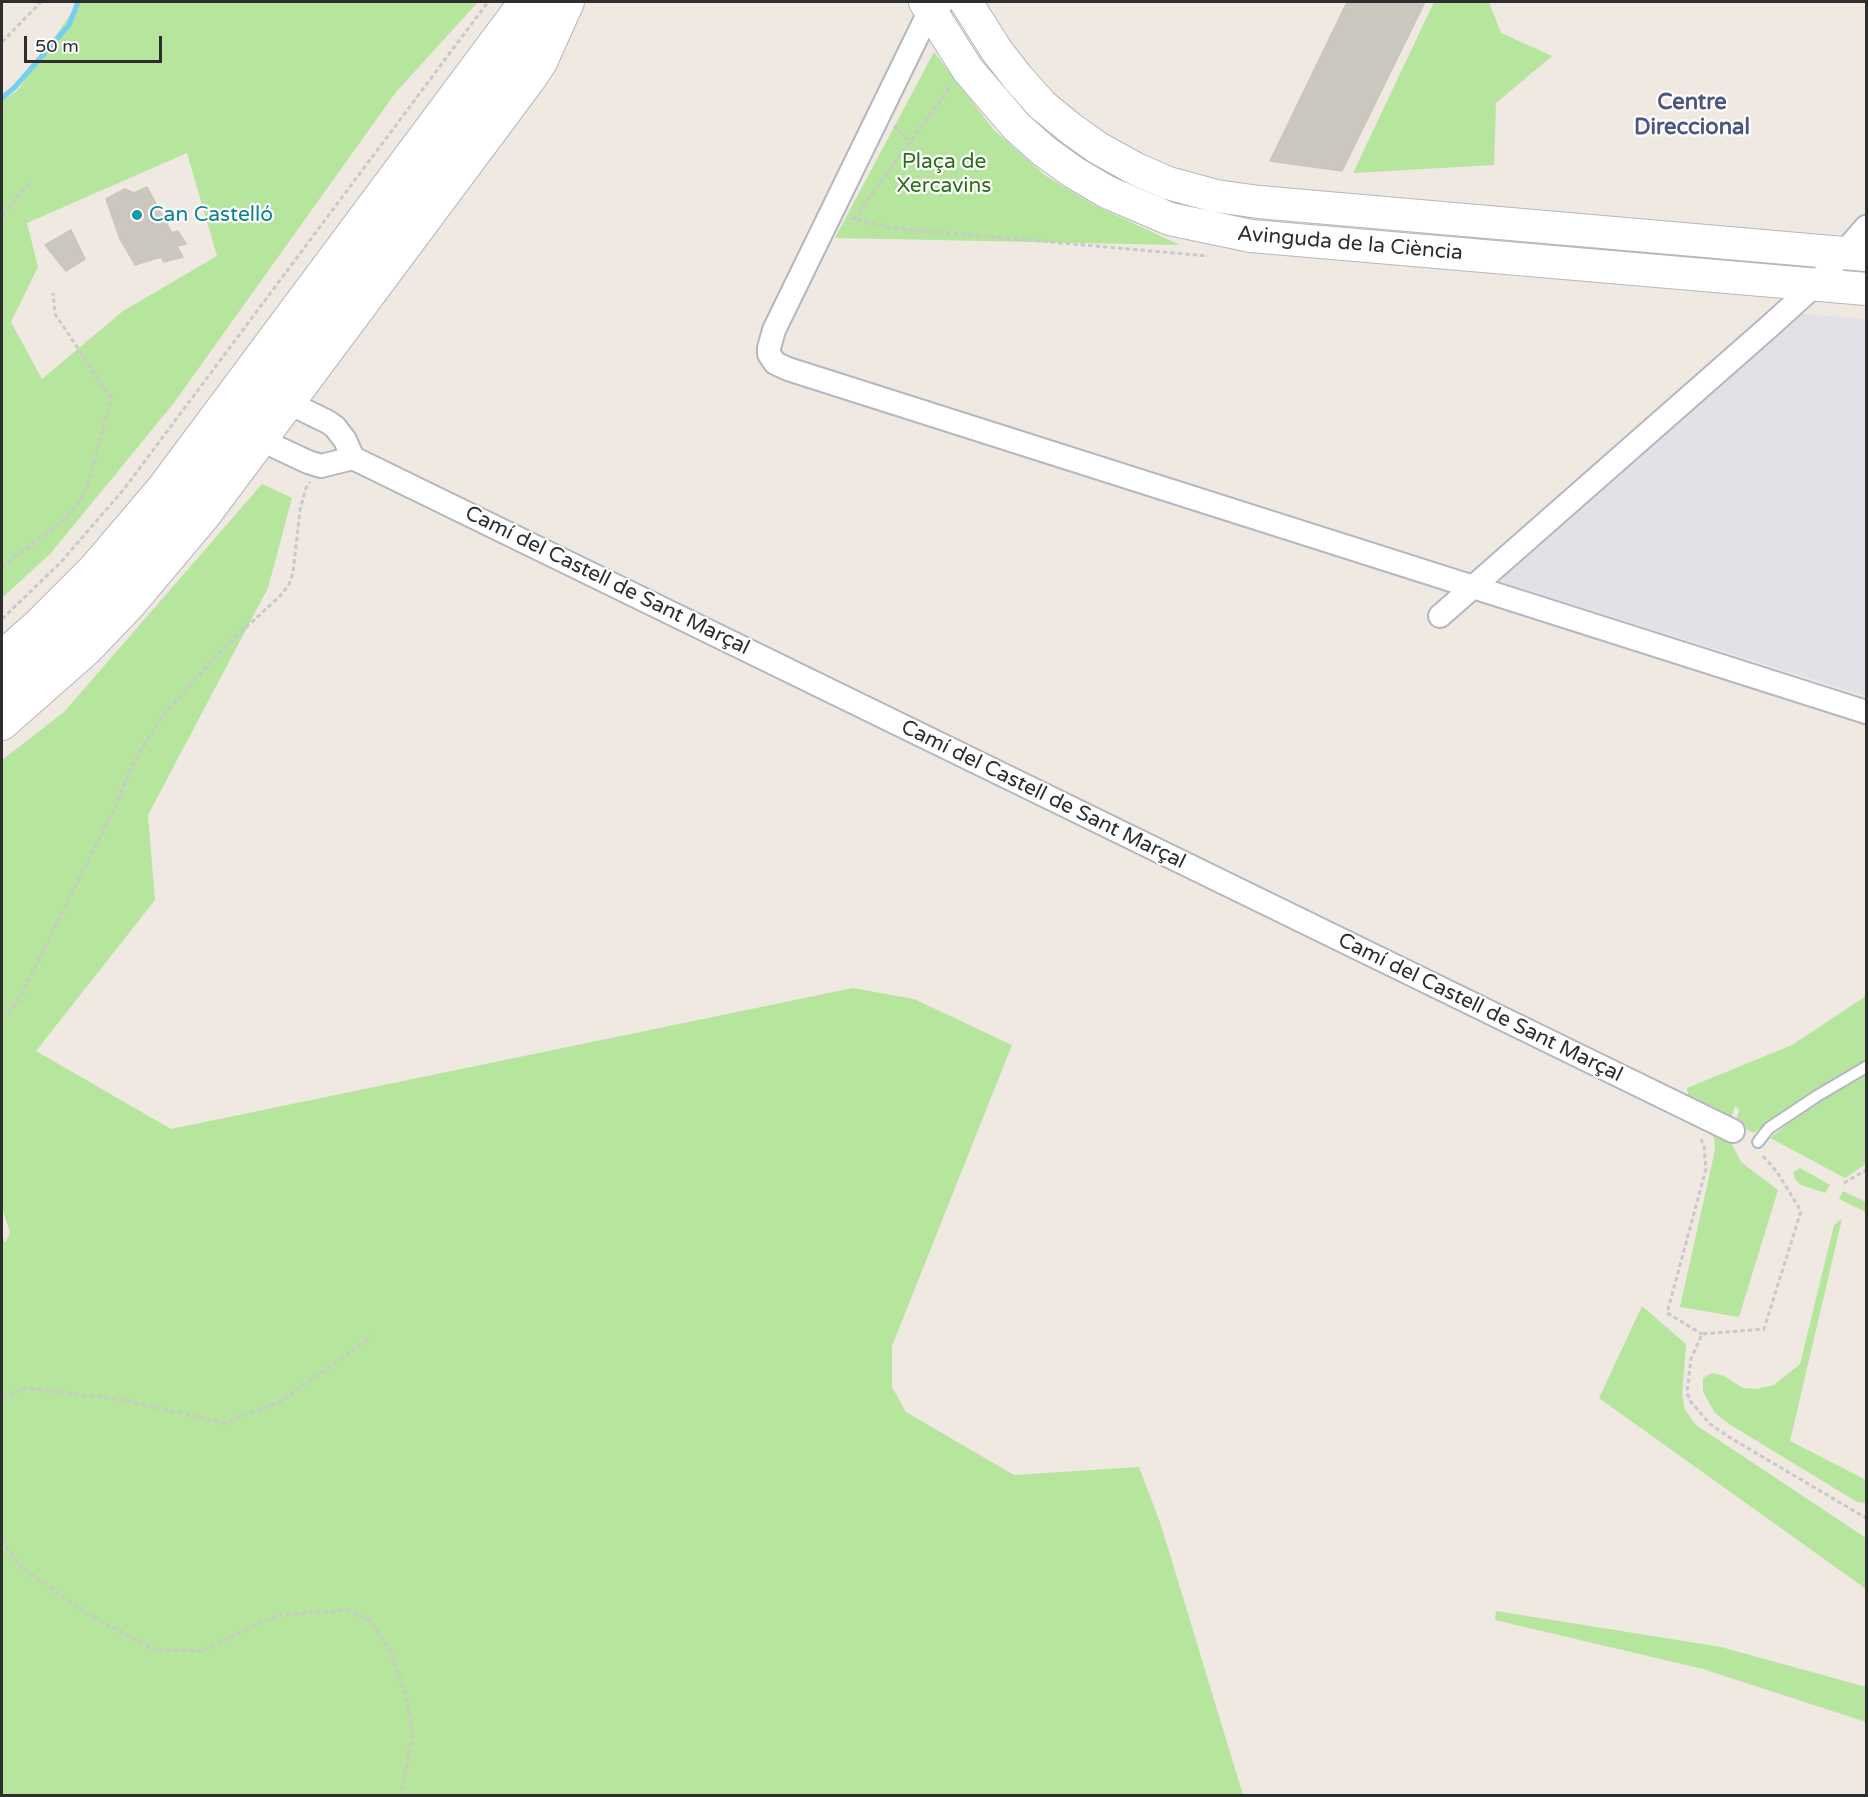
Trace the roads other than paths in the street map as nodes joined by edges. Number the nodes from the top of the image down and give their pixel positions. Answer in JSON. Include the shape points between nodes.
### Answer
{"nodes":[{"id":1,"x":525,"y":2,"type":"edge"},
{"id":2,"x":556,"y":2,"type":"edge"},
{"id":3,"x":568,"y":2,"type":"edge"},
{"id":4,"x":966,"y":2,"type":"edge"},
{"id":5,"x":933,"y":4,"type":"edge"},
{"id":6,"x":1866,"y":227,"type":"edge"},
{"id":7,"x":1855,"y":254,"type":"edge"},
{"id":8,"x":1815,"y":285,"type":"junction"},
{"id":9,"x":1866,"y":289,"type":"edge"},
{"id":10,"x":289,"y":403,"type":"junction"},
{"id":11,"x":261,"y":440,"type":"junction"},
{"id":12,"x":354,"y":458,"type":"junction"},
{"id":13,"x":95,"y":568,"type":"junction"},
{"id":14,"x":1472,"y":587,"type":"junction"},
{"id":15,"x":1440,"y":616,"type":"dead end"},
{"id":16,"x":2,"y":639,"type":"edge"},
{"id":17,"x":2,"y":657,"type":"edge"},
{"id":18,"x":2,"y":693,"type":"edge"},
{"id":19,"x":1866,"y":712,"type":"edge"},
{"id":20,"x":2,"y":724,"type":"edge"},
{"id":21,"x":1866,"y":1067,"type":"edge"},
{"id":22,"x":1733,"y":1131,"type":"dead end"},
{"id":23,"x":1758,"y":1142,"type":"dead end"}],
"edges":[{"from":1,"to":13,"type":"main road","via":[[163,488]]},
{"from":2,"to":18,"type":"main road","via":[[170,519],[88,613]]},
{"from":3,"to":10,"type":"main road","via":[[529,80]]},
{"from":4,"to":7,"type":"main road","name":"Avinguda de la Ciència","via":[[1001,57],[1042,105],[1098,148],[1168,183],[1259,202]]},
{"from":5,"to":8,"type":"main road","name":"Avinguda de la Ciència","via":[[968,70],[1017,127],[1073,172],[1107,192],[1170,219],[1251,236]]},
{"from":5,"to":14,"type":"street","via":[[774,330],[769,348],[775,363]]},
{"from":6,"to":7,"type":"street"},
{"from":7,"to":8,"type":"street"},
{"from":8,"to":9,"type":"main road","name":"Avinguda de la Ciència"},
{"from":8,"to":14,"type":"street"},
{"from":10,"to":11,"type":"main road"},
{"from":10,"to":12,"type":"street","via":[[334,427]]},
{"from":11,"to":12,"type":"street","via":[[321,466]]},
{"from":11,"to":20,"type":"main road","via":[[130,604],[87,649]]},
{"from":12,"to":22,"type":"street","name":"Camí del Castell de Sant Marçal"},
{"from":13,"to":16,"type":"street","via":[[55,589]]},
{"from":13,"to":17,"type":"main road"},
{"from":14,"to":15,"type":"street"},
{"from":14,"to":19,"type":"street"},
{"from":21,"to":23,"type":"lane","via":[[1769,1128]]}]}
